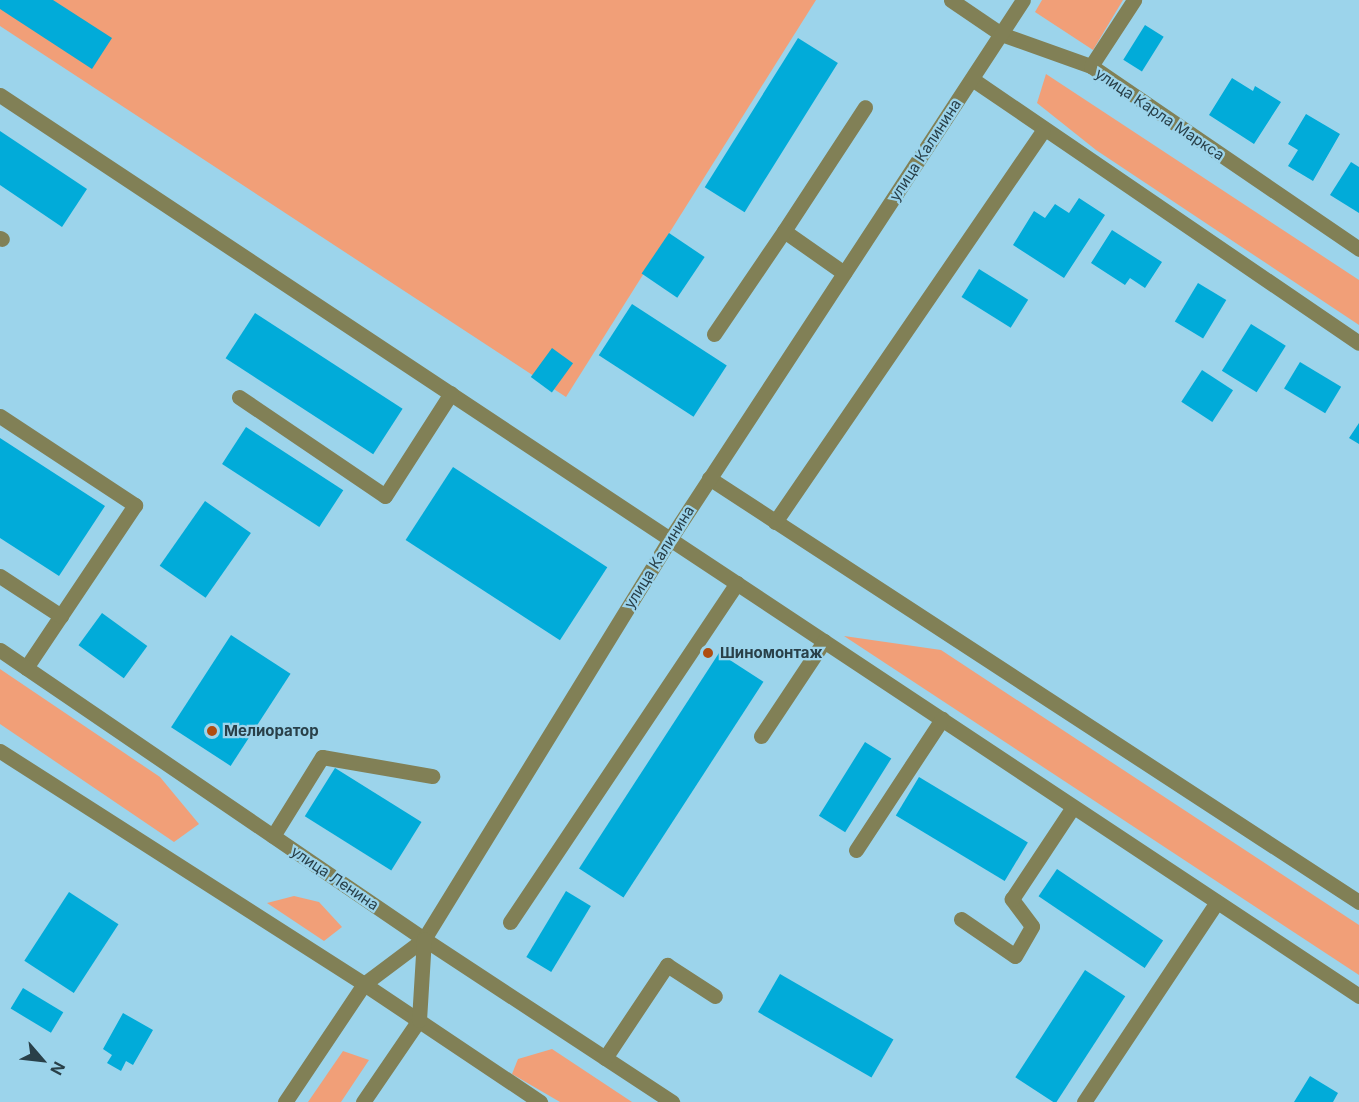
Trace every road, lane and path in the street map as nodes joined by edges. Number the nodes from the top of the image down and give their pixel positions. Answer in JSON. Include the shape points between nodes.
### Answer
{"nodes":[{"id":1,"x":951,"y":0,"type":"edge"},
{"id":2,"x":1023,"y":0,"type":"edge"},
{"id":3,"x":1134,"y":0,"type":"edge"},
{"id":4,"x":1001,"y":34,"type":"junction"},
{"id":5,"x":1091,"y":66,"type":"junction"},
{"id":6,"x":972,"y":79,"type":"junction"},
{"id":7,"x":0,"y":95,"type":"edge"},
{"id":8,"x":865,"y":107,"type":"dead end"},
{"id":9,"x":1044,"y":131,"type":"junction"},
{"id":10,"x":784,"y":231,"type":"junction"},
{"id":11,"x":1359,"y":249,"type":"edge"},
{"id":12,"x":844,"y":273,"type":"junction"},
{"id":13,"x":714,"y":334,"type":"dead end"},
{"id":14,"x":1359,"y":343,"type":"edge"},
{"id":15,"x":451,"y":393,"type":"junction"},
{"id":16,"x":238,"y":397,"type":"dead end"},
{"id":17,"x":0,"y":416,"type":"edge"},
{"id":18,"x":709,"y":478,"type":"junction"},
{"id":19,"x":775,"y":522,"type":"junction"},
{"id":20,"x":670,"y":538,"type":"junction"},
{"id":21,"x":0,"y":576,"type":"edge"},
{"id":22,"x":736,"y":583,"type":"junction"},
{"id":23,"x":61,"y":616,"type":"junction"},
{"id":24,"x":824,"y":641,"type":"junction"},
{"id":25,"x":0,"y":650,"type":"edge"},
{"id":26,"x":26,"y":668,"type":"junction"},
{"id":27,"x":942,"y":719,"type":"junction"},
{"id":28,"x":761,"y":736,"type":"dead end"},
{"id":29,"x":0,"y":752,"type":"edge"},
{"id":30,"x":432,"y":776,"type":"dead end"},
{"id":31,"x":1073,"y":807,"type":"junction"},
{"id":32,"x":273,"y":836,"type":"junction"},
{"id":33,"x":856,"y":850,"type":"dead end"},
{"id":34,"x":1217,"y":902,"type":"junction"},
{"id":35,"x":1359,"y":902,"type":"edge"},
{"id":36,"x":961,"y":919,"type":"dead end"},
{"id":37,"x":510,"y":922,"type":"dead end"},
{"id":38,"x":424,"y":939,"type":"junction"},
{"id":39,"x":364,"y":984,"type":"junction"},
{"id":40,"x":715,"y":996,"type":"dead end"},
{"id":41,"x":1359,"y":996,"type":"edge"},
{"id":42,"x":419,"y":1020,"type":"junction"},
{"id":43,"x":605,"y":1058,"type":"junction"},
{"id":44,"x":285,"y":1102,"type":"edge"},
{"id":45,"x":363,"y":1102,"type":"edge"},
{"id":46,"x":540,"y":1102,"type":"edge"},
{"id":47,"x":672,"y":1102,"type":"edge"},
{"id":48,"x":1084,"y":1102,"type":"edge"}],
"edges":[{"from":1,"to":4,"type":"street","name":"улица Карла Маркса"},
{"from":2,"to":4,"type":"street","name":"улица Калинина"},
{"from":3,"to":5,"type":"street"},
{"from":4,"to":5,"type":"street","name":"улица Карла Маркса"},
{"from":4,"to":6,"type":"street","name":"улица Калинина"},
{"from":5,"to":11,"type":"street","name":"улица Карла Маркса"},
{"from":6,"to":9,"type":"street"},
{"from":6,"to":12,"type":"street","name":"улица Калинина"},
{"from":7,"to":15,"type":"street"},
{"from":8,"to":10,"type":"street"},
{"from":9,"to":14,"type":"street"},
{"from":9,"to":19,"type":"street"},
{"from":10,"to":12,"type":"street"},
{"from":10,"to":13,"type":"street"},
{"from":12,"to":18,"type":"street","name":"улица Калинина"},
{"from":15,"to":16,"type":"street","via":[[385,496]]},
{"from":15,"to":20,"type":"street"},
{"from":17,"to":23,"type":"street","via":[[135,505]]},
{"from":18,"to":19,"type":"street"},
{"from":18,"to":20,"type":"street","name":"улица Калинина"},
{"from":19,"to":35,"type":"street"},
{"from":20,"to":22,"type":"street"},
{"from":20,"to":38,"type":"street","name":"улица Калинина"},
{"from":21,"to":23,"type":"street"},
{"from":22,"to":24,"type":"street"},
{"from":22,"to":37,"type":"street"},
{"from":23,"to":26,"type":"street"},
{"from":24,"to":27,"type":"street"},
{"from":24,"to":28,"type":"street"},
{"from":25,"to":26,"type":"street","name":"улица Ленина"},
{"from":26,"to":32,"type":"street","name":"улица Ленина"},
{"from":27,"to":31,"type":"street"},
{"from":27,"to":33,"type":"street"},
{"from":29,"to":39,"type":"street"},
{"from":30,"to":32,"type":"street","via":[[322,757]]},
{"from":31,"to":34,"type":"street"},
{"from":31,"to":36,"type":"street","via":[[1012,899],[1032,926],[1015,956]]},
{"from":32,"to":38,"type":"street","name":"улица Ленина"},
{"from":34,"to":41,"type":"street"},
{"from":34,"to":48,"type":"street"},
{"from":38,"to":39,"type":"street","name":"улица Калинина"},
{"from":38,"to":42,"type":"street"},
{"from":38,"to":43,"type":"street","name":"улица Ленина"},
{"from":39,"to":42,"type":"street"},
{"from":39,"to":44,"type":"street","name":"улица Калинина"},
{"from":40,"to":43,"type":"street","via":[[667,965]]},
{"from":42,"to":45,"type":"street"},
{"from":42,"to":46,"type":"street"},
{"from":43,"to":47,"type":"street","name":"улица Ленина"}]}
